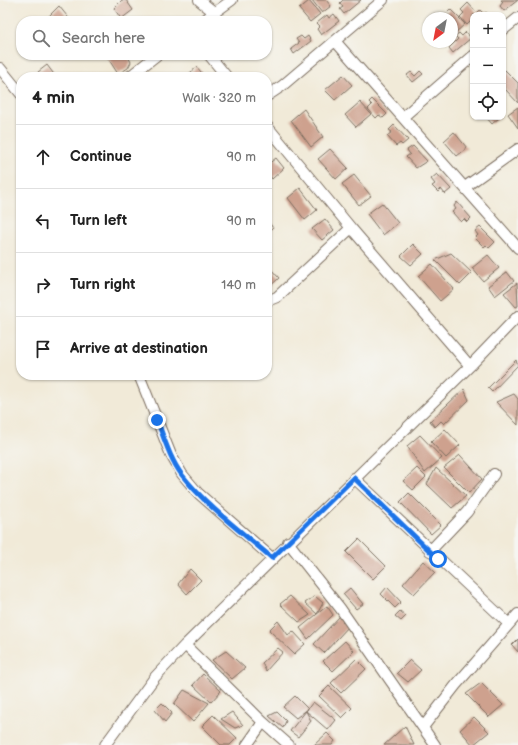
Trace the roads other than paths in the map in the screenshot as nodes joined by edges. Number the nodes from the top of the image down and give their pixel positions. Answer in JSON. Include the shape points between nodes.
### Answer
{"nodes":[{"id":1,"x":199,"y":0,"type":"edge"},
{"id":2,"x":232,"y":0,"type":"edge"},
{"id":3,"x":383,"y":0,"type":"edge"},
{"id":4,"x":215,"y":13,"type":"junction"},
{"id":5,"x":210,"y":16,"type":"edge"},
{"id":6,"x":518,"y":18,"type":"edge"},
{"id":7,"x":506,"y":28,"type":"edge"},
{"id":8,"x":335,"y":41,"type":"junction"},
{"id":9,"x":470,"y":59,"type":"edge"},
{"id":10,"x":151,"y":60,"type":"edge"},
{"id":11,"x":213,"y":60,"type":"edge"},
{"id":12,"x":0,"y":68,"type":"edge"},
{"id":13,"x":136,"y":72,"type":"edge"},
{"id":14,"x":223,"y":72,"type":"edge"},
{"id":15,"x":16,"y":88,"type":"edge"},
{"id":16,"x":272,"y":92,"type":"edge"},
{"id":17,"x":403,"y":117,"type":"junction"},
{"id":18,"x":272,"y":132,"type":"edge"},
{"id":19,"x":518,"y":149,"type":"edge"},
{"id":20,"x":465,"y":188,"type":"junction"},
{"id":21,"x":351,"y":228,"type":"junction"},
{"id":22,"x":518,"y":248,"type":"edge"},
{"id":23,"x":272,"y":299,"type":"edge"},
{"id":24,"x":518,"y":316,"type":"edge"},
{"id":25,"x":470,"y":366,"type":"junction"},
{"id":26,"x":140,"y":380,"type":"edge"},
{"id":27,"x":494,"y":474,"type":"dead end"},
{"id":28,"x":354,"y":478,"type":"junction"},
{"id":29,"x":288,"y":542,"type":"junction"},
{"id":30,"x":430,"y":551,"type":"junction"},
{"id":31,"x":272,"y":558,"type":"junction"},
{"id":32,"x":518,"y":614,"type":"edge"},
{"id":33,"x":509,"y":624,"type":"junction"},
{"id":34,"x":185,"y":645,"type":"junction"},
{"id":35,"x":263,"y":722,"type":"junction"},
{"id":36,"x":424,"y":726,"type":"junction"},
{"id":37,"x":105,"y":745,"type":"edge"},
{"id":38,"x":247,"y":745,"type":"edge"},
{"id":39,"x":288,"y":745,"type":"edge"},
{"id":40,"x":436,"y":745,"type":"edge"}],
"edges":[{"from":1,"to":4,"type":"street"},
{"from":2,"to":4,"type":"street"},
{"from":3,"to":8,"type":"street"},
{"from":4,"to":5,"type":"street"},
{"from":6,"to":7,"type":"street"},
{"from":8,"to":16,"type":"street"},
{"from":8,"to":17,"type":"street"},
{"from":9,"to":17,"type":"street"},
{"from":10,"to":13,"type":"street"},
{"from":11,"to":14,"type":"street"},
{"from":12,"to":15,"type":"street"},
{"from":17,"to":20,"type":"street"},
{"from":18,"to":21,"type":"street"},
{"from":19,"to":20,"type":"street"},
{"from":20,"to":22,"type":"street"},
{"from":21,"to":23,"type":"street"},
{"from":21,"to":25,"type":"street"},
{"from":24,"to":25,"type":"street"},
{"from":25,"to":28,"type":"street"},
{"from":26,"to":31,"type":"street","via":[[171,455],[182,474],[198,493]]},
{"from":27,"to":30,"type":"street","via":[[467,512]]},
{"from":28,"to":29,"type":"street"},
{"from":28,"to":30,"type":"street"},
{"from":29,"to":31,"type":"street"},
{"from":29,"to":36,"type":"street","via":[[340,608]]},
{"from":30,"to":33,"type":"street"},
{"from":31,"to":34,"type":"street"},
{"from":32,"to":33,"type":"street"},
{"from":33,"to":36,"type":"street"},
{"from":34,"to":35,"type":"street"},
{"from":34,"to":37,"type":"street","via":[[156,677]]},
{"from":35,"to":38,"type":"street"},
{"from":35,"to":39,"type":"street"},
{"from":36,"to":40,"type":"street"}]}
